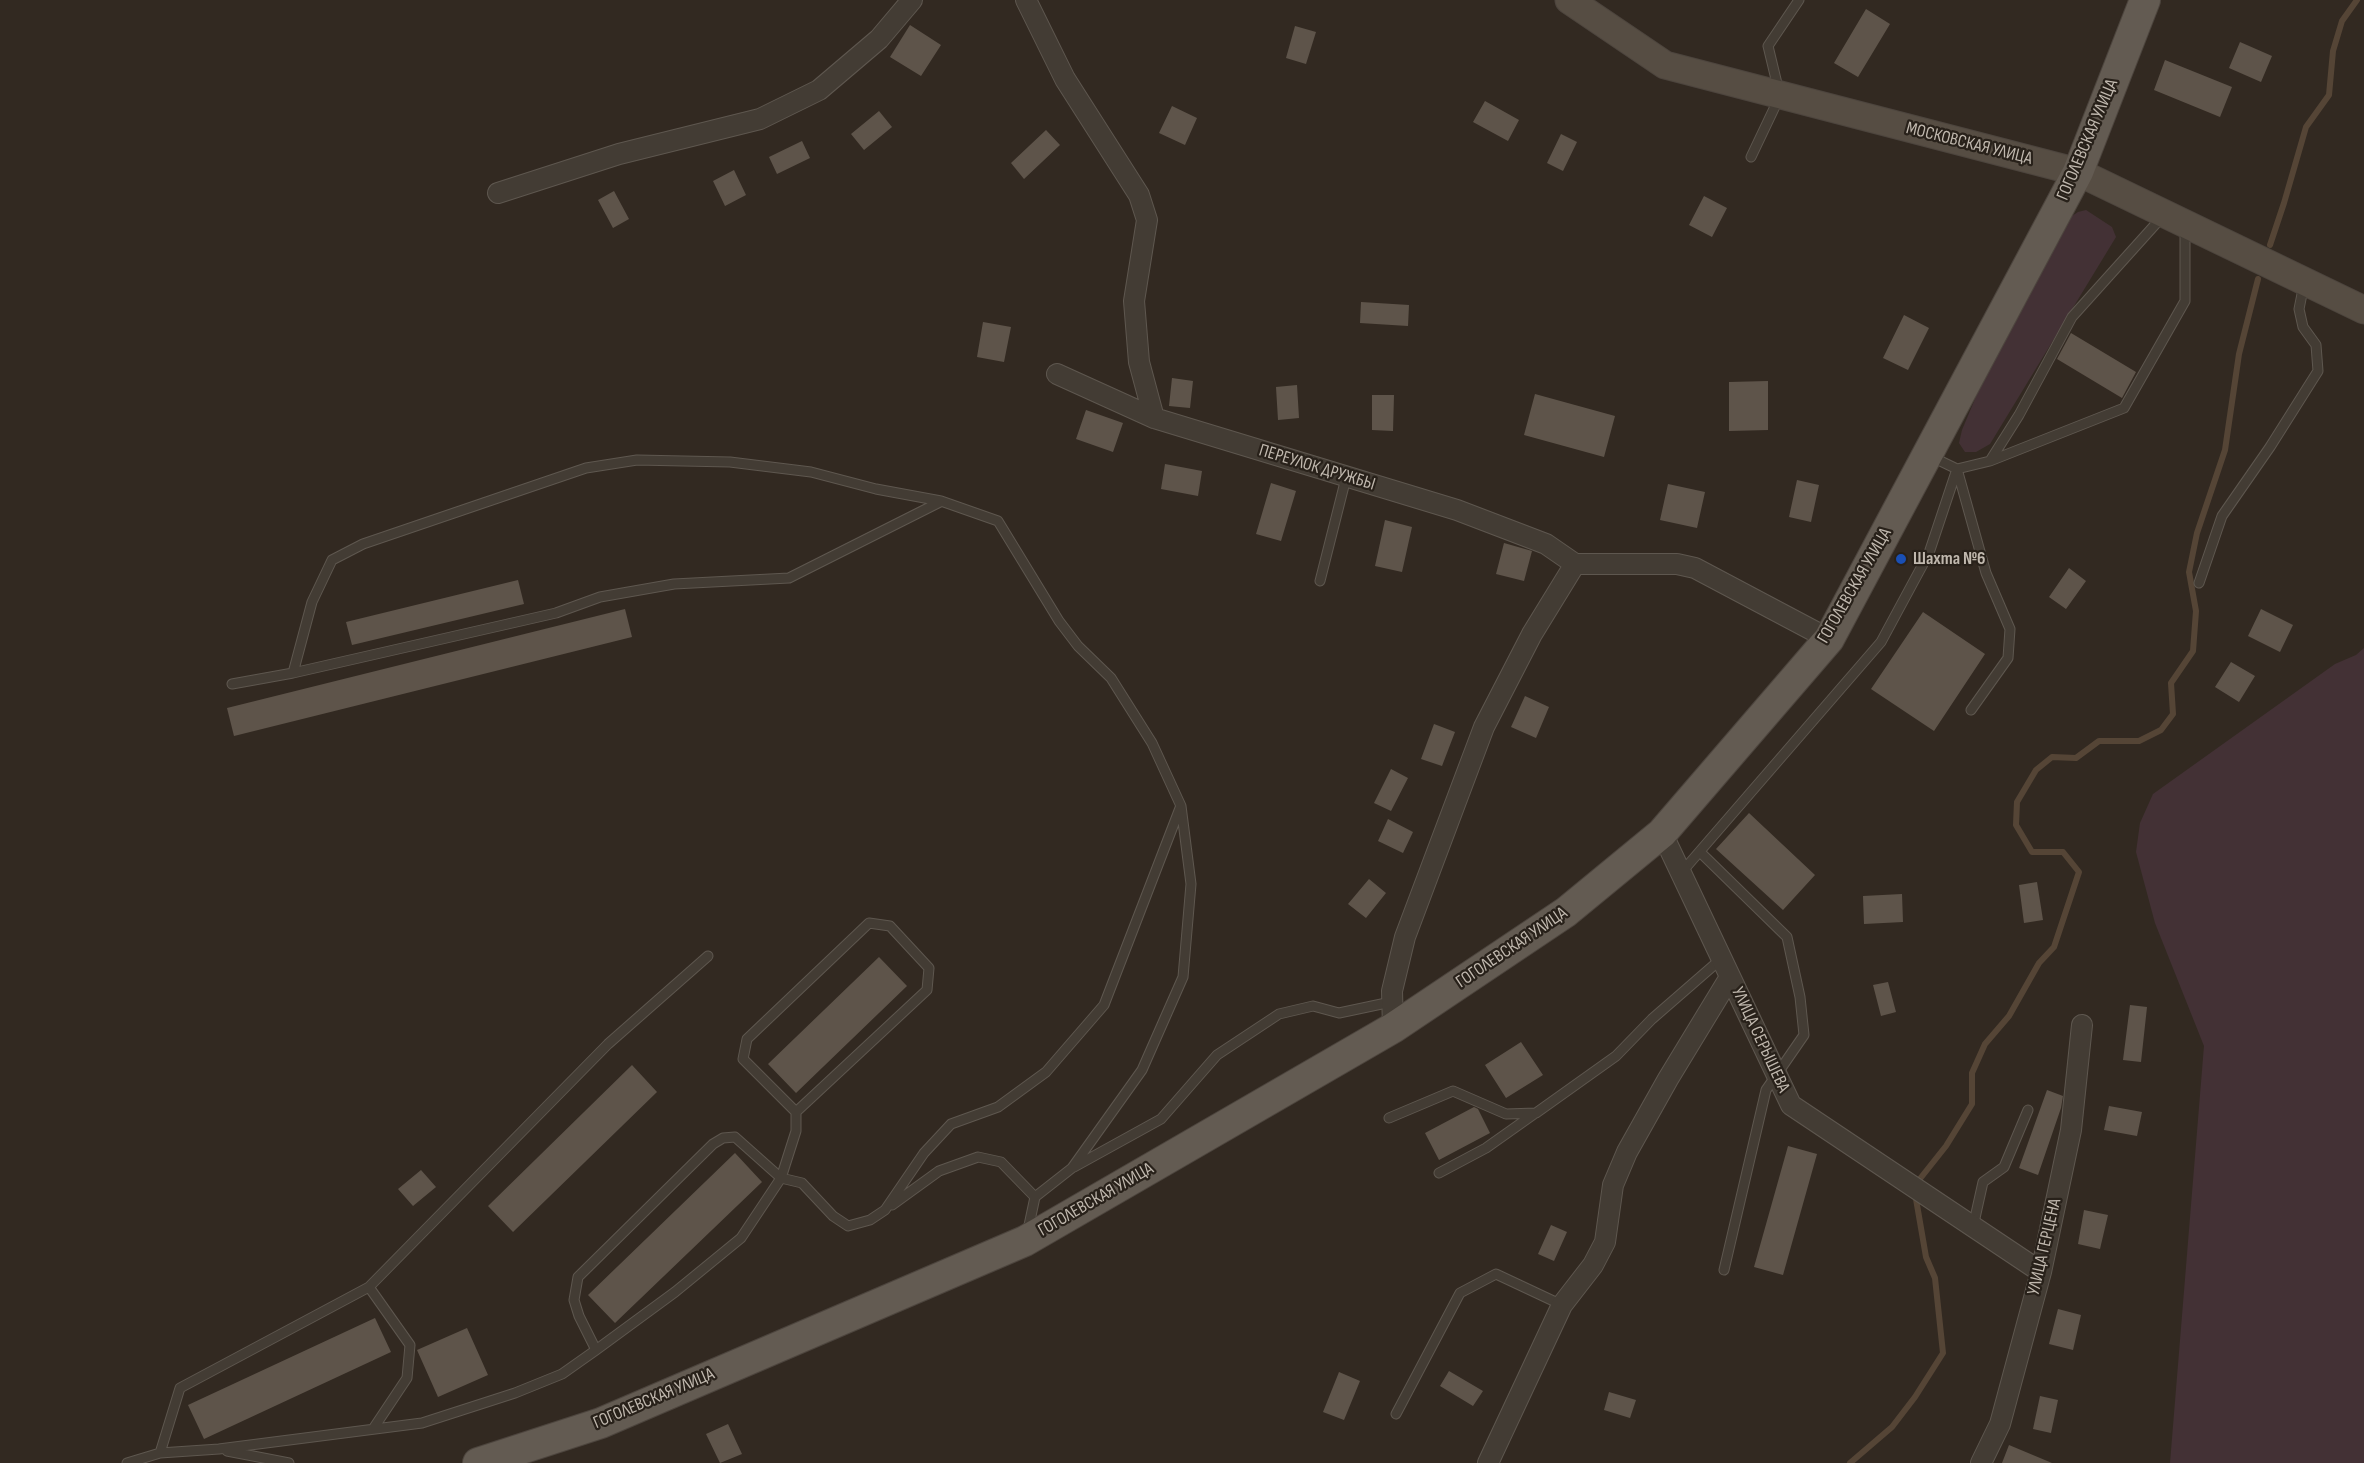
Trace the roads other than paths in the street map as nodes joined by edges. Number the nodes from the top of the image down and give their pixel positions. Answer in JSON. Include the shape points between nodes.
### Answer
{"nodes":[{"id":1,"x":912,"y":0,"type":"edge"},
{"id":2,"x":1026,"y":0,"type":"edge"},
{"id":3,"x":1569,"y":0,"type":"edge"},
{"id":4,"x":1799,"y":0,"type":"edge"},
{"id":5,"x":2145,"y":0,"type":"edge"},
{"id":6,"x":1780,"y":96,"type":"junction"},
{"id":7,"x":1751,"y":157,"type":"dead end"},
{"id":8,"x":2078,"y":172,"type":"junction"},
{"id":9,"x":498,"y":193,"type":"dead end"},
{"id":10,"x":2175,"y":219,"type":"junction"},
{"id":11,"x":2304,"y":282,"type":"junction"},
{"id":12,"x":2363,"y":308,"type":"edge"},
{"id":13,"x":1057,"y":374,"type":"dead end"},
{"id":14,"x":1154,"y":418,"type":"junction"},
{"id":15,"x":1928,"y":455,"type":"junction"},
{"id":16,"x":1990,"y":460,"type":"junction"},
{"id":17,"x":1957,"y":469,"type":"junction"},
{"id":18,"x":1346,"y":478,"type":"junction"},
{"id":19,"x":941,"y":501,"type":"junction"},
{"id":20,"x":1575,"y":564,"type":"junction"},
{"id":21,"x":1320,"y":581,"type":"dead end"},
{"id":22,"x":2199,"y":583,"type":"dead end"},
{"id":23,"x":1829,"y":639,"type":"junction"},
{"id":24,"x":293,"y":673,"type":"junction"},
{"id":25,"x":232,"y":684,"type":"dead end"},
{"id":26,"x":1971,"y":710,"type":"dead end"},
{"id":27,"x":1181,"y":806,"type":"junction"},
{"id":28,"x":1662,"y":833,"type":"junction"},
{"id":29,"x":1700,"y":852,"type":"junction"},
{"id":30,"x":1681,"y":873,"type":"junction"},
{"id":31,"x":708,"y":956,"type":"dead end"},
{"id":32,"x":1721,"y":959,"type":"junction"},
{"id":33,"x":1730,"y":977,"type":"junction"},
{"id":34,"x":1392,"y":1015,"type":"junction"},
{"id":35,"x":2082,"y":1025,"type":"dead end"},
{"id":36,"x":1776,"y":1075,"type":"junction"},
{"id":37,"x":2028,"y":1110,"type":"dead end"},
{"id":38,"x":796,"y":1112,"type":"junction"},
{"id":39,"x":1536,"y":1113,"type":"junction"},
{"id":40,"x":1389,"y":1118,"type":"dead end"},
{"id":41,"x":1072,"y":1168,"type":"junction"},
{"id":42,"x":1439,"y":1173,"type":"dead end"},
{"id":43,"x":781,"y":1178,"type":"junction"},
{"id":44,"x":1035,"y":1197,"type":"junction"},
{"id":45,"x":885,"y":1210,"type":"junction"},
{"id":46,"x":1973,"y":1227,"type":"junction"},
{"id":47,"x":1025,"y":1241,"type":"junction"},
{"id":48,"x":1724,"y":1270,"type":"dead end"},
{"id":49,"x":2041,"y":1272,"type":"junction"},
{"id":50,"x":369,"y":1287,"type":"junction"},
{"id":51,"x":1562,"y":1305,"type":"junction"},
{"id":52,"x":596,"y":1350,"type":"junction"},
{"id":53,"x":1396,"y":1414,"type":"dead end"},
{"id":54,"x":373,"y":1429,"type":"junction"},
{"id":55,"x":219,"y":1449,"type":"junction"},
{"id":56,"x":160,"y":1454,"type":"junction"},
{"id":57,"x":127,"y":1463,"type":"edge"},
{"id":58,"x":289,"y":1463,"type":"edge"},
{"id":59,"x":478,"y":1463,"type":"edge"},
{"id":60,"x":1488,"y":1463,"type":"edge"},
{"id":61,"x":1981,"y":1463,"type":"edge"}],
"edges":[{"from":1,"to":9,"type":"street","via":[[879,39],[819,90],[760,119],[619,154]]},
{"from":2,"to":14,"type":"street","via":[[1065,79],[1139,195],[1147,220],[1134,301],[1139,362]]},
{"from":3,"to":6,"type":"street","name":"МОСКОВСКАЯ УЛИЦА","via":[[1665,65]]},
{"from":4,"to":6,"type":"lane","via":[[1768,46]]},
{"from":5,"to":8,"type":"main road","name":"ГОГОЛЕВСКАЯ УЛИЦА"},
{"from":6,"to":7,"type":"lane"},
{"from":6,"to":8,"type":"street","name":"МОСКОВСКАЯ УЛИЦА"},
{"from":8,"to":10,"type":"street","name":"МОСКОВСКАЯ УЛИЦА"},
{"from":8,"to":15,"type":"main road","name":"ГОГОЛЕВСКАЯ УЛИЦА"},
{"from":10,"to":11,"type":"street","name":"МОСКОВСКАЯ УЛИЦА"},
{"from":10,"to":16,"type":"lane","via":[[2072,317]]},
{"from":10,"to":16,"type":"lane","via":[[2185,302],[2124,408]]},
{"from":11,"to":12,"type":"street","name":"МОСКОВСКАЯ УЛИЦА"},
{"from":11,"to":22,"type":"lane","via":[[2299,309],[2303,327],[2316,345],[2318,371],[2222,516]]},
{"from":13,"to":14,"type":"street","name":"ПЕРЕУЛОК ДРУЖБЫ"},
{"from":14,"to":18,"type":"street","name":"ПЕРЕУЛОК ДРУЖБЫ"},
{"from":15,"to":17,"type":"lane"},
{"from":15,"to":23,"type":"main road","name":"ГОГОЛЕВСКАЯ УЛИЦА"},
{"from":16,"to":17,"type":"lane"},
{"from":17,"to":26,"type":"lane","via":[[1986,573],[2010,629],[2008,658]]},
{"from":17,"to":29,"type":"lane","via":[[1929,553],[1881,642]]},
{"from":18,"to":20,"type":"street","name":"ПЕРЕУЛОК ДРУЖБЫ","via":[[1457,510],[1546,544]]},
{"from":18,"to":21,"type":"lane"},
{"from":19,"to":24,"type":"lane","via":[[789,579],[674,584],[600,597],[556,613]]},
{"from":19,"to":24,"type":"lane","via":[[811,472],[730,462],[637,460],[586,468],[363,544],[332,560],[312,602]]},
{"from":19,"to":27,"type":"lane","via":[[998,521],[1059,621],[1111,678],[1152,743]]},
{"from":20,"to":23,"type":"street","via":[[1677,564],[1695,568]]},
{"from":20,"to":34,"type":"street","via":[[1532,634],[1484,727],[1405,937]]},
{"from":23,"to":28,"type":"main road","name":"ГОГОЛЕВСКАЯ УЛИЦА"},
{"from":24,"to":25,"type":"lane"},
{"from":27,"to":41,"type":"lane","via":[[1191,885],[1183,977],[1142,1070]]},
{"from":27,"to":45,"type":"lane","via":[[1104,1005],[1046,1072],[998,1107],[951,1124],[924,1153]]},
{"from":28,"to":30,"type":"street","name":"УЛИЦА СЕРЫШЕВА"},
{"from":28,"to":34,"type":"main road","name":"ГОГОЛЕВСКАЯ УЛИЦА","via":[[1566,912]]},
{"from":29,"to":30,"type":"lane"},
{"from":29,"to":36,"type":"lane","via":[[1787,937],[1804,1035]]},
{"from":30,"to":32,"type":"street","name":"УЛИЦА СЕРЫШЕВА"},
{"from":31,"to":50,"type":"lane","via":[[608,1044]]},
{"from":32,"to":33,"type":"street","name":"УЛИЦА СЕРЫШЕВА"},
{"from":32,"to":39,"type":"lane","via":[[1616,1056]]},
{"from":33,"to":36,"type":"street","name":"УЛИЦА СЕРЫШЕВА"},
{"from":33,"to":51,"type":"street","via":[[1627,1152],[1613,1185],[1605,1242],[1593,1265]]},
{"from":34,"to":41,"type":"lane","via":[[1339,1012],[1313,1006],[1279,1014],[1217,1054],[1161,1119]]},
{"from":34,"to":47,"type":"main road","name":"ГОГОЛЕВСКАЯ УЛИЦА"},
{"from":35,"to":49,"type":"street","name":"УЛИЦА ГЕРЦЕНА","via":[[2071,1130]]},
{"from":36,"to":46,"type":"street","name":"УЛИЦА СЕРЫШЕВА","via":[[1791,1105]]},
{"from":36,"to":48,"type":"lane","via":[[1766,1090]]},
{"from":37,"to":46,"type":"lane","via":[[2004,1167],[1983,1182]]},
{"from":38,"to":38,"type":"lane","via":[[927,990],[929,968],[890,926],[869,923],[747,1039],[742,1059]]},
{"from":38,"to":43,"type":"lane","via":[[796,1131]]},
{"from":39,"to":40,"type":"lane","via":[[1506,1114],[1453,1090]]},
{"from":39,"to":42,"type":"lane","via":[[1486,1148]]},
{"from":41,"to":44,"type":"lane"},
{"from":43,"to":45,"type":"lane","via":[[802,1183],[848,1226],[870,1220]]},
{"from":43,"to":52,"type":"lane","via":[[741,1238]]},
{"from":43,"to":52,"type":"lane","via":[[735,1137],[713,1144],[578,1277],[574,1300]]},
{"from":44,"to":45,"type":"lane","via":[[1001,1162],[978,1156],[939,1171]]},
{"from":44,"to":47,"type":"lane"},
{"from":46,"to":49,"type":"street","name":"УЛИЦА СЕРЫШЕВА"},
{"from":47,"to":59,"type":"main road","name":"ГОГОЛЕВСКАЯ УЛИЦА","via":[[601,1423]]},
{"from":49,"to":61,"type":"street","name":"УЛИЦА ГЕРЦЕНА","via":[[2000,1424]]},
{"from":50,"to":54,"type":"lane","via":[[410,1345],[408,1378]]},
{"from":50,"to":56,"type":"lane","via":[[180,1388]]},
{"from":51,"to":53,"type":"lane","via":[[1496,1274],[1460,1293]]},
{"from":51,"to":60,"type":"street"},
{"from":52,"to":54,"type":"lane","via":[[562,1374],[515,1394],[422,1422]]},
{"from":54,"to":55,"type":"lane"},
{"from":55,"to":56,"type":"lane"},
{"from":55,"to":58,"type":"lane"},
{"from":56,"to":57,"type":"lane"}]}
